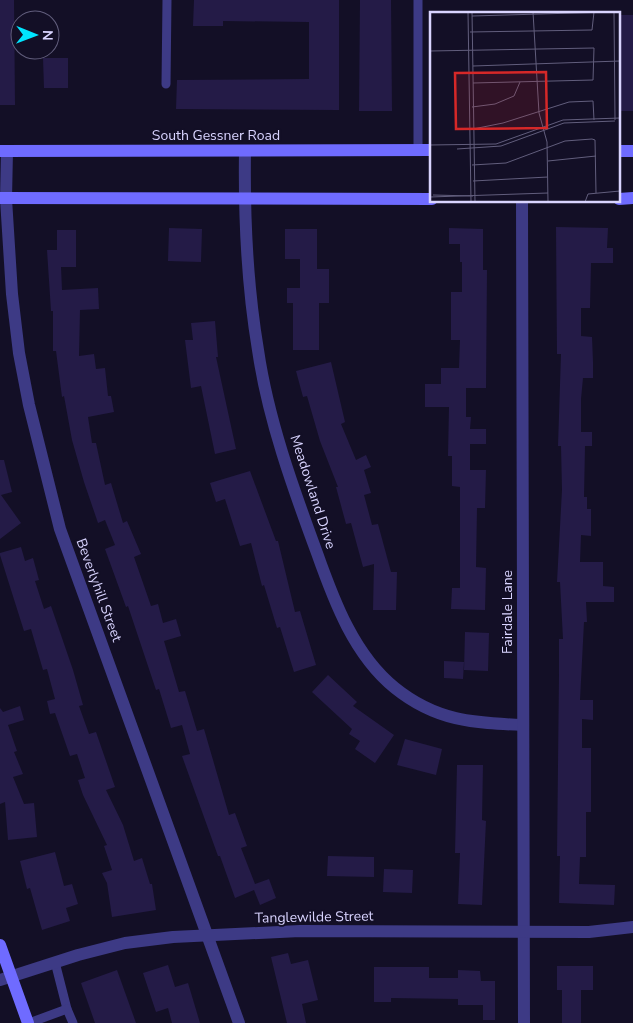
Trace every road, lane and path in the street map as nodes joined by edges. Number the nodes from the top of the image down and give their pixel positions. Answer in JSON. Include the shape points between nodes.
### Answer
{"nodes":[{"id":1,"x":167,"y":0,"type":"edge"},
{"id":2,"x":418,"y":0,"type":"edge"},
{"id":3,"x":166,"y":84,"type":"dead end"},
{"id":4,"x":418,"y":150,"type":"junction"},
{"id":5,"x":430,"y":150,"type":"edge"},
{"id":6,"x":3,"y":151,"type":"edge"},
{"id":7,"x":245,"y":151,"type":"junction"},
{"id":8,"x":620,"y":151,"type":"edge"},
{"id":9,"x":633,"y":151,"type":"edge"},
{"id":10,"x":633,"y":198,"type":"edge"},
{"id":11,"x":3,"y":199,"type":"edge"},
{"id":12,"x":244,"y":199,"type":"junction"},
{"id":13,"x":620,"y":199,"type":"edge"},
{"id":14,"x":430,"y":200,"type":"edge"},
{"id":15,"x":522,"y":202,"type":"edge"},
{"id":16,"x":522,"y":725,"type":"junction"},
{"id":17,"x":633,"y":927,"type":"edge"},
{"id":18,"x":523,"y":932,"type":"junction"},
{"id":19,"x":209,"y":935,"type":"junction"},
{"id":20,"x":0,"y":945,"type":"edge"},
{"id":21,"x":55,"y":962,"type":"junction"},
{"id":22,"x":5,"y":978,"type":"edge"},
{"id":23,"x":67,"y":1008,"type":"junction"},
{"id":24,"x":29,"y":1023,"type":"edge"},
{"id":25,"x":73,"y":1023,"type":"edge"},
{"id":26,"x":240,"y":1023,"type":"edge"},
{"id":27,"x":524,"y":1023,"type":"edge"}],
"edges":[{"from":1,"to":3,"type":"lane"},
{"from":2,"to":4,"type":"lane"},
{"from":4,"to":5,"type":"main road","name":"South Gessner Road"},
{"from":4,"to":7,"type":"main road","name":"South Gessner Road"},
{"from":6,"to":7,"type":"main road","name":"South Gessner Road"},
{"from":6,"to":11,"type":"street","name":"Beverlyhill Street"},
{"from":7,"to":12,"type":"street","name":"Meadowland Drive"},
{"from":8,"to":9,"type":"main road"},
{"from":10,"to":13,"type":"main road"},
{"from":11,"to":12,"type":"main road"},
{"from":11,"to":19,"type":"street","name":"Beverlyhill Street","via":[[18,353],[60,528]]},
{"from":12,"to":14,"type":"main road"},
{"from":12,"to":16,"type":"street","name":"Meadowland Drive","via":[[247,270],[258,352],[278,435],[332,595],[361,652],[394,688],[434,712],[470,723]]},
{"from":15,"to":16,"type":"street","name":"Fairdale Lane"},
{"from":16,"to":18,"type":"street","name":"Fairdale Lane"},
{"from":17,"to":18,"type":"street","name":"Tanglewilde Street","via":[[589,932]]},
{"from":18,"to":19,"type":"street","name":"Tanglewilde Street","via":[[300,931]]},
{"from":18,"to":27,"type":"street","name":"Fairdale Lane"},
{"from":19,"to":21,"type":"street","name":"Tanglewilde Street","via":[[126,944]]},
{"from":19,"to":26,"type":"street","name":"Beverlyhill Street"},
{"from":20,"to":22,"type":"main road"},
{"from":21,"to":22,"type":"street","name":"Tanglewilde Street"},
{"from":21,"to":23,"type":"lane"},
{"from":22,"to":24,"type":"main road"},
{"from":23,"to":24,"type":"lane"},
{"from":23,"to":25,"type":"lane"}]}
